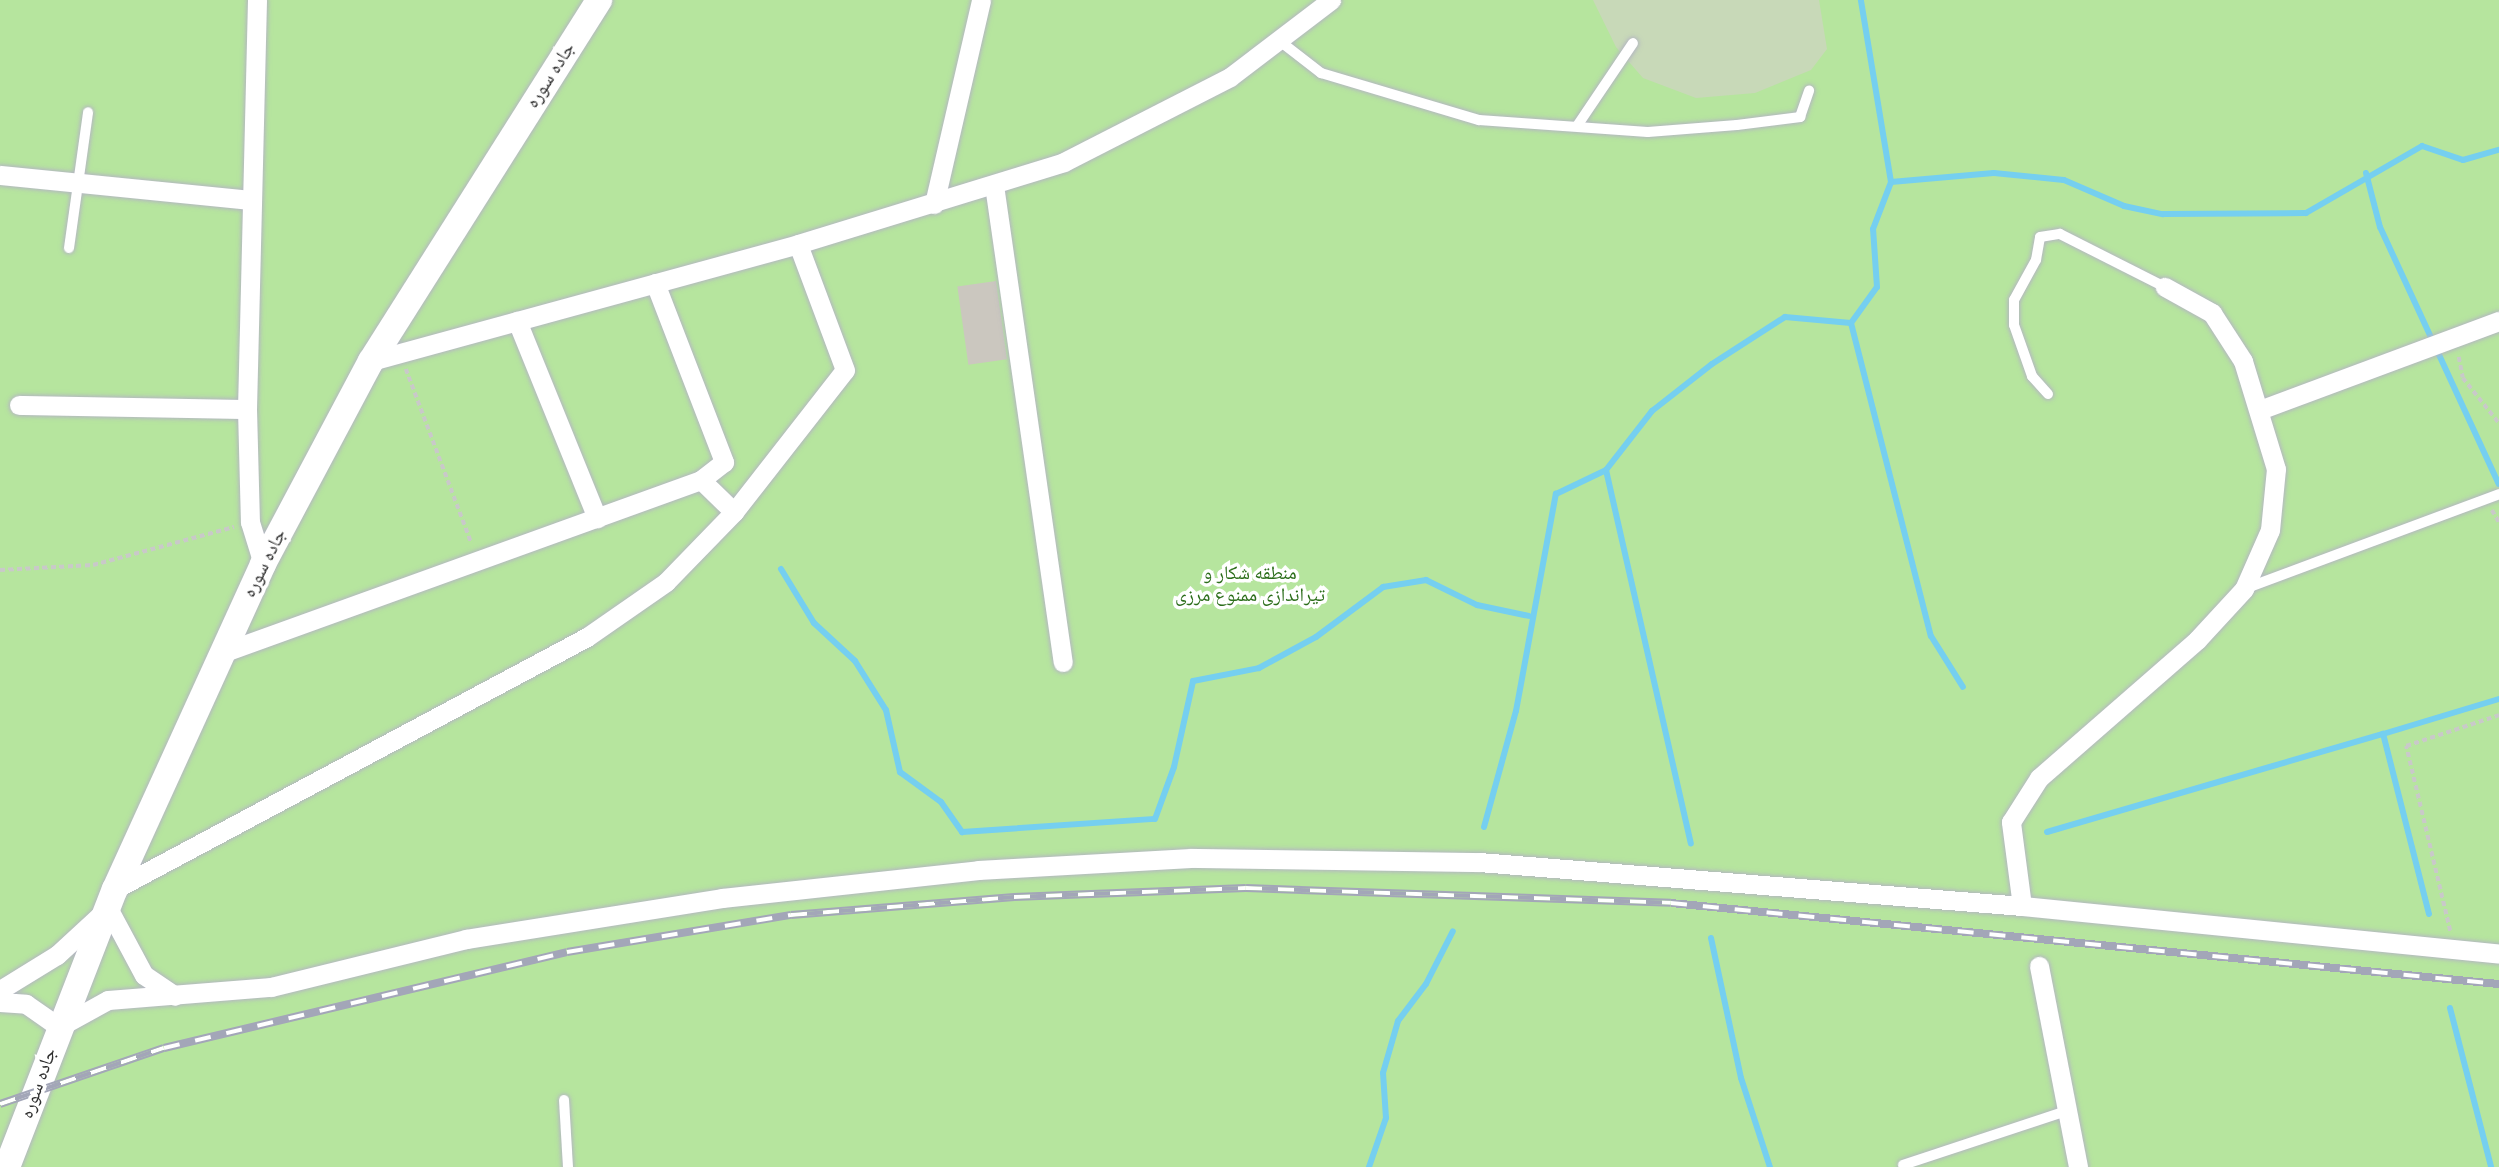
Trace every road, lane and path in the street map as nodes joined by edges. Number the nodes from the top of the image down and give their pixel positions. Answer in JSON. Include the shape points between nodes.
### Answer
{"nodes":[{"id":1,"x":257,"y":0,"type":"edge"},
{"id":2,"x":599,"y":0,"type":"edge"},
{"id":3,"x":981,"y":0,"type":"edge"},
{"id":4,"x":1331,"y":0,"type":"edge"},
{"id":5,"x":1281,"y":42,"type":"junction"},
{"id":6,"x":1633,"y":43,"type":"dead end"},
{"id":7,"x":1809,"y":90,"type":"dead end"},
{"id":8,"x":88,"y":112,"type":"dead end"},
{"id":9,"x":1577,"y":127,"type":"junction"},
{"id":10,"x":0,"y":175,"type":"edge"},
{"id":11,"x":74,"y":182,"type":"junction"},
{"id":12,"x":994,"y":185,"type":"junction"},
{"id":13,"x":249,"y":200,"type":"junction"},
{"id":14,"x":934,"y":204,"type":"junction"},
{"id":15,"x":798,"y":244,"type":"junction"},
{"id":16,"x":69,"y":248,"type":"dead end"},
{"id":17,"x":655,"y":283,"type":"junction"},
{"id":18,"x":2165,"y":287,"type":"joint"},
{"id":19,"x":517,"y":321,"type":"junction"},
{"id":20,"x":2499,"y":321,"type":"edge"},
{"id":21,"x":2453,"y":339,"type":"junction"},
{"id":22,"x":400,"y":353,"type":"junction"},
{"id":23,"x":371,"y":360,"type":"junction"},
{"id":24,"x":2048,"y":394,"type":"dead end"},
{"id":25,"x":19,"y":405,"type":"dead end"},
{"id":26,"x":2262,"y":409,"type":"junction"},
{"id":27,"x":247,"y":410,"type":"junction"},
{"id":28,"x":2499,"y":423,"type":"edge"},
{"id":29,"x":701,"y":480,"type":"junction"},
{"id":30,"x":2495,"y":495,"type":"edge"},
{"id":31,"x":734,"y":512,"type":"junction"},
{"id":32,"x":597,"y":517,"type":"junction"},
{"id":33,"x":250,"y":523,"type":"junction"},
{"id":34,"x":478,"y":560,"type":"junction"},
{"id":35,"x":262,"y":564,"type":"junction"},
{"id":36,"x":0,"y":570,"type":"edge"},
{"id":37,"x":2244,"y":589,"type":"junction"},
{"id":38,"x":219,"y":654,"type":"junction"},
{"id":39,"x":1063,"y":662,"type":"dead end"},
{"id":40,"x":2499,"y":715,"type":"edge"},
{"id":41,"x":112,"y":899,"type":"junction"},
{"id":42,"x":2022,"y":906,"type":"junction"},
{"id":43,"x":2455,"y":949,"type":"junction"},
{"id":44,"x":2499,"y":954,"type":"edge"},
{"id":45,"x":2039,"y":966,"type":"dead end"},
{"id":46,"x":0,"y":990,"type":"edge"},
{"id":47,"x":179,"y":998,"type":"junction"},
{"id":48,"x":0,"y":1003,"type":"edge"},
{"id":49,"x":59,"y":1027,"type":"junction"},
{"id":50,"x":564,"y":1100,"type":"dead end"},
{"id":51,"x":2069,"y":1110,"type":"junction"},
{"id":52,"x":1903,"y":1166,"type":"edge"},
{"id":53,"x":7,"y":1167,"type":"edge"},
{"id":54,"x":568,"y":1167,"type":"edge"},
{"id":55,"x":2078,"y":1167,"type":"edge"}],
"edges":[{"from":1,"to":13,"type":"street"},
{"from":2,"to":23,"type":"main road","name":"جاده سوره"},
{"from":3,"to":14,"type":"street"},
{"from":4,"to":5,"type":"street"},
{"from":5,"to":9,"type":"lane","via":[[1321,73],[1387,97],[1479,120]]},
{"from":5,"to":12,"type":"street","via":[[1230,77],[1065,162]]},
{"from":6,"to":9,"type":"lane"},
{"from":7,"to":9,"type":"lane","via":[[1800,117],[1648,132]]},
{"from":8,"to":11,"type":"lane"},
{"from":10,"to":11,"type":"street"},
{"from":11,"to":13,"type":"street"},
{"from":11,"to":16,"type":"lane"},
{"from":12,"to":14,"type":"street"},
{"from":12,"to":39,"type":"street"},
{"from":13,"to":27,"type":"street"},
{"from":14,"to":15,"type":"street"},
{"from":15,"to":17,"type":"street"},
{"from":15,"to":31,"type":"street","via":[[845,370]]},
{"from":17,"to":19,"type":"street"},
{"from":17,"to":29,"type":"street","via":[[724,462]]},
{"from":18,"to":24,"type":"lane","via":[[2060,234],[2040,237],[2036,260],[2014,300],[2014,325],[2032,376]]},
{"from":18,"to":26,"type":"street","via":[[2212,313],[2243,361]]},
{"from":19,"to":22,"type":"street"},
{"from":19,"to":32,"type":"street"},
{"from":20,"to":21,"type":"street"},
{"from":21,"to":26,"type":"street"},
{"from":21,"to":28,"type":"path","via":[[2463,378]]},
{"from":22,"to":23,"type":"street"},
{"from":22,"to":34,"type":"path"},
{"from":23,"to":35,"type":"main road","name":"جاده سوره"},
{"from":25,"to":27,"type":"street"},
{"from":26,"to":37,"type":"street","via":[[2276,469],[2270,530]]},
{"from":27,"to":33,"type":"street"},
{"from":29,"to":31,"type":"street"},
{"from":29,"to":32,"type":"street"},
{"from":30,"to":37,"type":"lane"},
{"from":31,"to":41,"type":"street","via":[[666,582],[587,637]]},
{"from":32,"to":34,"type":"street"},
{"from":33,"to":35,"type":"street"},
{"from":33,"to":36,"type":"path","via":[[93,565]]},
{"from":34,"to":38,"type":"street"},
{"from":35,"to":38,"type":"main road","name":"جاده سوره"},
{"from":37,"to":42,"type":"street","via":[[2197,640],[2039,778],[2011,822]]},
{"from":38,"to":41,"type":"main road","name":"جاده سوره"},
{"from":40,"to":43,"type":"path","via":[[2406,746]]},
{"from":41,"to":46,"type":"street","via":[[57,955]]},
{"from":41,"to":47,"type":"street","via":[[144,975]]},
{"from":41,"to":49,"type":"main road","name":"جاده سوره"},
{"from":42,"to":43,"type":"street"},
{"from":42,"to":47,"type":"street","via":[[1479,862],[1191,858],[978,870],[722,898],[466,939],[271,987]]},
{"from":43,"to":44,"type":"street"},
{"from":45,"to":51,"type":"street"},
{"from":47,"to":49,"type":"street","via":[[107,1000]]},
{"from":48,"to":49,"type":"street","via":[[26,1004]]},
{"from":49,"to":53,"type":"main road","name":"جاده سوره"},
{"from":50,"to":54,"type":"lane"},
{"from":51,"to":52,"type":"lane"},
{"from":51,"to":55,"type":"street"}]}
